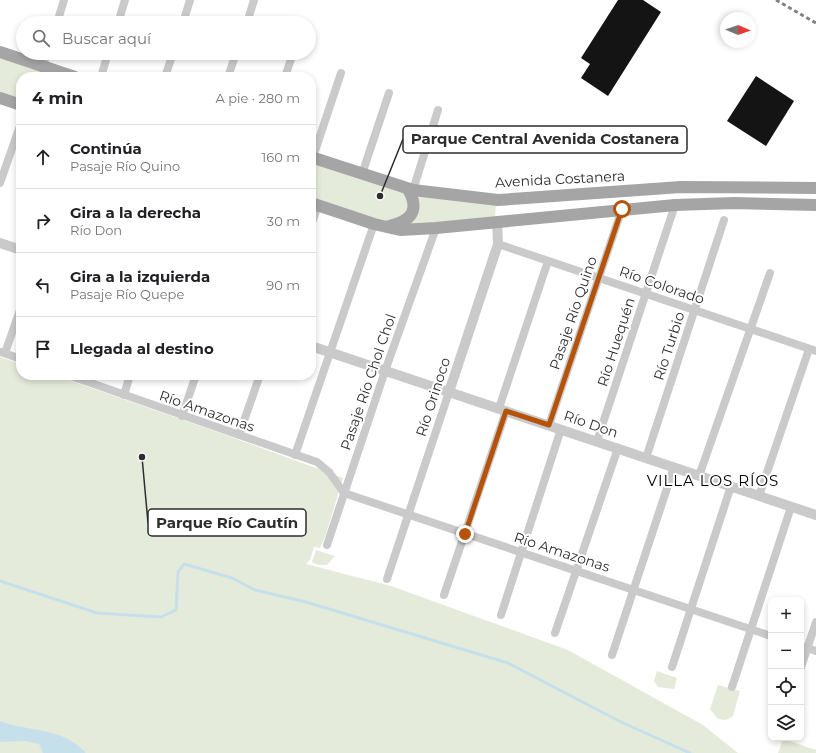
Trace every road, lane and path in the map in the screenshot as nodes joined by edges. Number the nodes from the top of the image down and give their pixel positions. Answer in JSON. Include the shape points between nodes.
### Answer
{"nodes":[{"id":1,"x":64,"y":0,"type":"edge"},
{"id":2,"x":125,"y":0,"type":"edge"},
{"id":3,"x":190,"y":0,"type":"edge"},
{"id":4,"x":254,"y":0,"type":"edge"},
{"id":5,"x":59,"y":16,"type":"edge"},
{"id":6,"x":120,"y":16,"type":"edge"},
{"id":7,"x":185,"y":16,"type":"edge"},
{"id":8,"x":250,"y":16,"type":"edge"},
{"id":9,"x":0,"y":52,"type":"edge"},
{"id":10,"x":16,"y":57,"type":"edge"},
{"id":11,"x":25,"y":60,"type":"edge"},
{"id":12,"x":45,"y":60,"type":"edge"},
{"id":13,"x":106,"y":60,"type":"edge"},
{"id":14,"x":171,"y":60,"type":"edge"},
{"id":15,"x":234,"y":60,"type":"edge"},
{"id":16,"x":290,"y":60,"type":"edge"},
{"id":17,"x":43,"y":66,"type":"junction"},
{"id":18,"x":60,"y":72,"type":"edge"},
{"id":19,"x":102,"y":72,"type":"edge"},
{"id":20,"x":167,"y":72,"type":"edge"},
{"id":21,"x":230,"y":72,"type":"edge"},
{"id":22,"x":286,"y":72,"type":"edge"},
{"id":23,"x":341,"y":73,"type":"dead end"},
{"id":24,"x":389,"y":93,"type":"dead end"},
{"id":25,"x":0,"y":98,"type":"edge"},
{"id":26,"x":16,"y":103,"type":"edge"},
{"id":27,"x":438,"y":110,"type":"dead end"},
{"id":28,"x":16,"y":137,"type":"edge"},
{"id":29,"x":316,"y":145,"type":"edge"},
{"id":30,"x":316,"y":158,"type":"edge"},
{"id":31,"x":362,"y":174,"type":"junction"},
{"id":32,"x":0,"y":183,"type":"edge"},
{"id":33,"x":816,"y":188,"type":"edge"},
{"id":34,"x":411,"y":190,"type":"junction"},
{"id":35,"x":316,"y":204,"type":"edge"},
{"id":36,"x":675,"y":205,"type":"junction"},
{"id":37,"x":816,"y":205,"type":"edge"},
{"id":38,"x":622,"y":209,"type":"junction"},
{"id":39,"x":724,"y":220,"type":"dead end"},
{"id":40,"x":497,"y":222,"type":"junction"},
{"id":41,"x":380,"y":225,"type":"junction"},
{"id":42,"x":436,"y":228,"type":"junction"},
{"id":43,"x":0,"y":243,"type":"edge"},
{"id":44,"x":498,"y":244,"type":"junction"},
{"id":45,"x":16,"y":248,"type":"edge"},
{"id":46,"x":548,"y":261,"type":"junction"},
{"id":47,"x":770,"y":272,"type":"dead end"},
{"id":48,"x":598,"y":277,"type":"junction"},
{"id":49,"x":646,"y":293,"type":"junction"},
{"id":50,"x":695,"y":310,"type":"junction"},
{"id":51,"x":16,"y":320,"type":"edge"},
{"id":52,"x":751,"y":328,"type":"junction"},
{"id":53,"x":316,"y":348,"type":"edge"},
{"id":54,"x":812,"y":350,"type":"edge"},
{"id":55,"x":3,"y":352,"type":"edge"},
{"id":56,"x":330,"y":352,"type":"junction"},
{"id":57,"x":16,"y":357,"type":"edge"},
{"id":58,"x":385,"y":371,"type":"junction"},
{"id":59,"x":82,"y":380,"type":"edge"},
{"id":60,"x":128,"y":380,"type":"edge"},
{"id":61,"x":194,"y":380,"type":"edge"},
{"id":62,"x":258,"y":380,"type":"edge"},
{"id":63,"x":449,"y":392,"type":"junction"},
{"id":64,"x":124,"y":395,"type":"junction"},
{"id":65,"x":503,"y":410,"type":"junction"},
{"id":66,"x":182,"y":416,"type":"junction"},
{"id":67,"x":549,"y":425,"type":"junction"},
{"id":68,"x":561,"y":429,"type":"junction"},
{"id":69,"x":239,"y":435,"type":"junction"},
{"id":70,"x":597,"y":442,"type":"junction"},
{"id":71,"x":618,"y":448,"type":"junction"},
{"id":72,"x":295,"y":455,"type":"junction"},
{"id":73,"x":646,"y":458,"type":"junction"},
{"id":74,"x":674,"y":467,"type":"junction"},
{"id":75,"x":699,"y":476,"type":"junction"},
{"id":76,"x":731,"y":486,"type":"junction"},
{"id":77,"x":344,"y":493,"type":"junction"},
{"id":78,"x":759,"y":496,"type":"junction"},
{"id":79,"x":791,"y":507,"type":"junction"},
{"id":80,"x":408,"y":515,"type":"junction"},
{"id":81,"x":816,"y":515,"type":"edge"},
{"id":82,"x":465,"y":534,"type":"junction"},
{"id":83,"x":327,"y":545,"type":"dead end"},
{"id":84,"x":521,"y":552,"type":"junction"},
{"id":85,"x":576,"y":571,"type":"junction"},
{"id":86,"x":387,"y":579,"type":"dead end"},
{"id":87,"x":634,"y":590,"type":"junction"},
{"id":88,"x":444,"y":595,"type":"dead end"},
{"id":89,"x":691,"y":609,"type":"junction"},
{"id":90,"x":501,"y":615,"type":"dead end"},
{"id":91,"x":816,"y":622,"type":"edge"},
{"id":92,"x":751,"y":629,"type":"junction"},
{"id":93,"x":556,"y":633,"type":"dead end"},
{"id":94,"x":768,"y":635,"type":"edge"},
{"id":95,"x":804,"y":647,"type":"edge"},
{"id":96,"x":816,"y":651,"type":"edge"},
{"id":97,"x":612,"y":655,"type":"dead end"},
{"id":98,"x":672,"y":667,"type":"dead end"},
{"id":99,"x":732,"y":687,"type":"dead end"}],
"edges":[{"from":1,"to":5,"type":"street"},
{"from":2,"to":6,"type":"street"},
{"from":3,"to":7,"type":"street"},
{"from":4,"to":8,"type":"street"},
{"from":9,"to":10,"type":"main road"},
{"from":11,"to":17,"type":"main road"},
{"from":12,"to":17,"type":"street"},
{"from":13,"to":19,"type":"street"},
{"from":14,"to":20,"type":"street"},
{"from":15,"to":21,"type":"street"},
{"from":16,"to":22,"type":"street"},
{"from":17,"to":18,"type":"main road"},
{"from":23,"to":29,"type":"street"},
{"from":24,"to":31,"type":"street"},
{"from":25,"to":26,"type":"main road"},
{"from":27,"to":34,"type":"street"},
{"from":28,"to":32,"type":"street"},
{"from":30,"to":31,"type":"main road","name":"Avenida Costanera"},
{"from":31,"to":34,"type":"main road","name":"Avenida Costanera"},
{"from":33,"to":34,"type":"main road","name":"Avenida Costanera","via":[[682,187],[498,200]]},
{"from":34,"to":41,"type":"main road","via":[[414,209],[411,215],[398,224]]},
{"from":35,"to":41,"type":"main road"},
{"from":36,"to":37,"type":"main road"},
{"from":36,"to":38,"type":"main road"},
{"from":36,"to":49,"type":"street","name":"Río Huequén"},
{"from":38,"to":40,"type":"main road"},
{"from":38,"to":48,"type":"street","name":"Pasaje Río Quino"},
{"from":39,"to":50,"type":"street","name":"Río Turbio"},
{"from":40,"to":42,"type":"main road"},
{"from":40,"to":44,"type":"street","name":"Río Orinoco"},
{"from":41,"to":42,"type":"main road","via":[[400,230]]},
{"from":41,"to":56,"type":"street"},
{"from":42,"to":58,"type":"street","name":"Pasaje Río Chol Chol"},
{"from":43,"to":45,"type":"street"},
{"from":44,"to":46,"type":"street","name":"Río Colorado"},
{"from":44,"to":63,"type":"street","name":"Río Orinoco"},
{"from":46,"to":48,"type":"street","name":"Río Colorado"},
{"from":46,"to":65,"type":"street"},
{"from":47,"to":52,"type":"street"},
{"from":48,"to":49,"type":"street","name":"Río Colorado"},
{"from":48,"to":67,"type":"street","name":"Pasaje Río Quino"},
{"from":49,"to":50,"type":"street","name":"Río Colorado"},
{"from":49,"to":70,"type":"street","name":"Río Huequén"},
{"from":50,"to":52,"type":"street","name":"Río Colorado"},
{"from":50,"to":73,"type":"street","name":"Río Turbio"},
{"from":51,"to":55,"type":"street"},
{"from":52,"to":54,"type":"street","name":"Río Colorado"},
{"from":52,"to":75,"type":"street"},
{"from":53,"to":56,"type":"street","name":"Río Don"},
{"from":54,"to":78,"type":"street"},
{"from":55,"to":57,"type":"street"},
{"from":56,"to":58,"type":"street","name":"Río Don"},
{"from":56,"to":72,"type":"street"},
{"from":58,"to":63,"type":"street","name":"Río Don"},
{"from":58,"to":77,"type":"street","name":"Pasaje Río Chol Chol"},
{"from":59,"to":64,"type":"street","name":"Río Amazonas"},
{"from":60,"to":64,"type":"street"},
{"from":61,"to":66,"type":"street"},
{"from":62,"to":69,"type":"street"},
{"from":63,"to":65,"type":"street","name":"Río Don"},
{"from":63,"to":80,"type":"street","name":"Río Orinoco"},
{"from":64,"to":66,"type":"street","name":"Río Amazonas"},
{"from":65,"to":67,"type":"street","name":"Río Don"},
{"from":65,"to":82,"type":"street"},
{"from":66,"to":69,"type":"street","name":"Río Amazonas"},
{"from":67,"to":68,"type":"street","name":"Río Don"},
{"from":68,"to":70,"type":"street","name":"Río Don"},
{"from":68,"to":84,"type":"street"},
{"from":69,"to":72,"type":"street","name":"Río Amazonas"},
{"from":70,"to":71,"type":"street","name":"Río Don"},
{"from":71,"to":73,"type":"street","name":"Río Don"},
{"from":71,"to":85,"type":"street"},
{"from":72,"to":77,"type":"street","name":"Río Amazonas","via":[[317,462],[330,472]]},
{"from":73,"to":74,"type":"street","name":"Río Don"},
{"from":74,"to":75,"type":"street","name":"Río Don"},
{"from":74,"to":87,"type":"street"},
{"from":75,"to":76,"type":"street","name":"Río Don"},
{"from":76,"to":78,"type":"street","name":"Río Don"},
{"from":76,"to":89,"type":"street"},
{"from":77,"to":80,"type":"street","name":"Río Amazonas"},
{"from":77,"to":83,"type":"street","name":"Pasaje Río Chol Chol"},
{"from":78,"to":79,"type":"street","name":"Río Don"},
{"from":79,"to":81,"type":"street","name":"Río Don"},
{"from":79,"to":92,"type":"street"},
{"from":80,"to":82,"type":"street","name":"Río Amazonas"},
{"from":80,"to":86,"type":"street","name":"Río Orinoco"},
{"from":82,"to":84,"type":"street","name":"Río Amazonas"},
{"from":82,"to":88,"type":"street"},
{"from":84,"to":85,"type":"street","name":"Río Amazonas"},
{"from":84,"to":90,"type":"street"},
{"from":85,"to":87,"type":"street","name":"Río Amazonas"},
{"from":85,"to":93,"type":"street"},
{"from":87,"to":89,"type":"street","name":"Río Amazonas"},
{"from":87,"to":97,"type":"street"},
{"from":89,"to":92,"type":"street","name":"Río Amazonas"},
{"from":89,"to":98,"type":"street"},
{"from":91,"to":95,"type":"street"},
{"from":92,"to":94,"type":"street","name":"Río Amazonas"},
{"from":92,"to":99,"type":"street"},
{"from":95,"to":96,"type":"street"}]}
